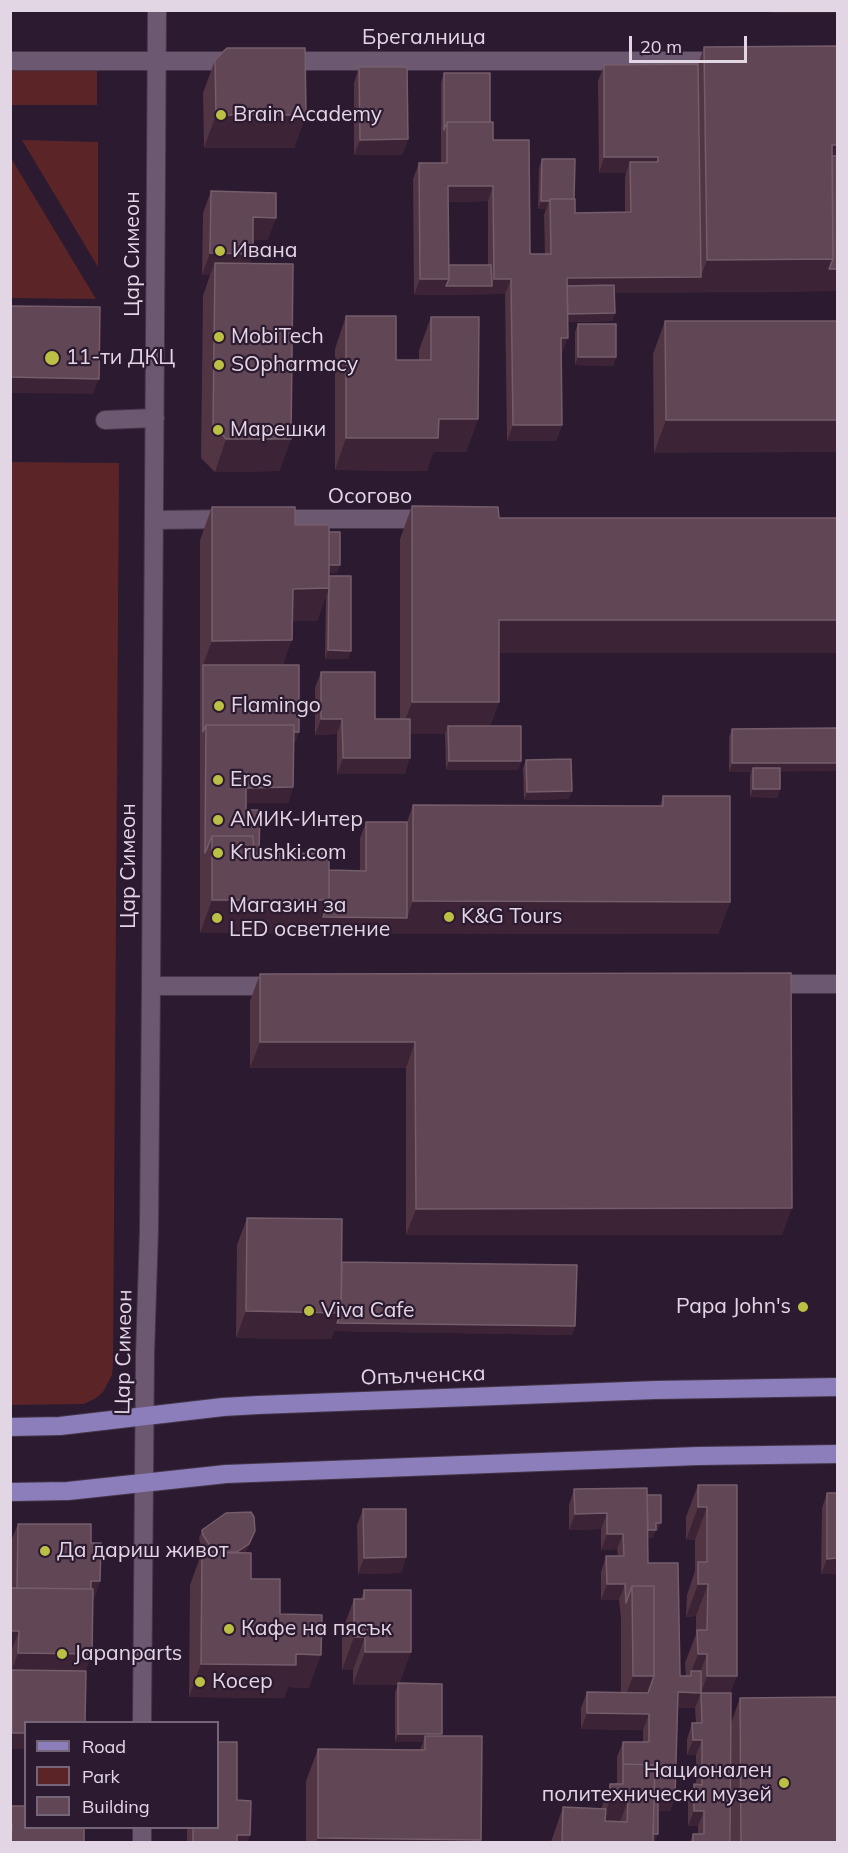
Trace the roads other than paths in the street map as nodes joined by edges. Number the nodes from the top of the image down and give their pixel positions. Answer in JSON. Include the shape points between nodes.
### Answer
{"nodes":[{"id":1,"x":157,"y":10,"type":"edge"},
{"id":2,"x":10,"y":61,"type":"edge"},
{"id":3,"x":157,"y":61,"type":"junction"},
{"id":4,"x":742,"y":61,"type":"edge"},
{"id":5,"x":154,"y":418,"type":"junction"},
{"id":6,"x":105,"y":420,"type":"dead end"},
{"id":7,"x":450,"y":519,"type":"edge"},
{"id":8,"x":154,"y":520,"type":"junction"},
{"id":9,"x":751,"y":984,"type":"edge"},
{"id":10,"x":837,"y":984,"type":"edge"},
{"id":11,"x":152,"y":986,"type":"junction"},
{"id":12,"x":291,"y":986,"type":"edge"},
{"id":13,"x":837,"y":1387,"type":"edge"},
{"id":14,"x":145,"y":1416,"type":"junction"},
{"id":15,"x":10,"y":1427,"type":"edge"},
{"id":16,"x":837,"y":1454,"type":"edge"},
{"id":17,"x":145,"y":1483,"type":"junction"},
{"id":18,"x":10,"y":1492,"type":"edge"},
{"id":19,"x":142,"y":1721,"type":"edge"}],
"edges":[{"from":1,"to":3,"type":"street","name":"Цар Симеон"},
{"from":2,"to":3,"type":"street","name":"Брегалница"},
{"from":3,"to":4,"type":"street","name":"Брегалница"},
{"from":3,"to":5,"type":"street","name":"Цар Симеон"},
{"from":5,"to":6,"type":"street"},
{"from":5,"to":8,"type":"street","name":"Цар Симеон"},
{"from":7,"to":8,"type":"street","name":"Осогово"},
{"from":8,"to":11,"type":"street","name":"Цар Симеон"},
{"from":9,"to":10,"type":"street"},
{"from":11,"to":12,"type":"street"},
{"from":11,"to":14,"type":"street","name":"Цар Симеон"},
{"from":13,"to":14,"type":"main road","name":"Опълченска","via":[[258,1405]]},
{"from":14,"to":15,"type":"main road","name":"Опълченска","via":[[60,1426]]},
{"from":14,"to":17,"type":"street","name":"Цар Симеон"},
{"from":16,"to":17,"type":"main road","via":[[226,1474]]},
{"from":17,"to":18,"type":"main road"},
{"from":17,"to":19,"type":"street","name":"Цар Симеон"}]}
